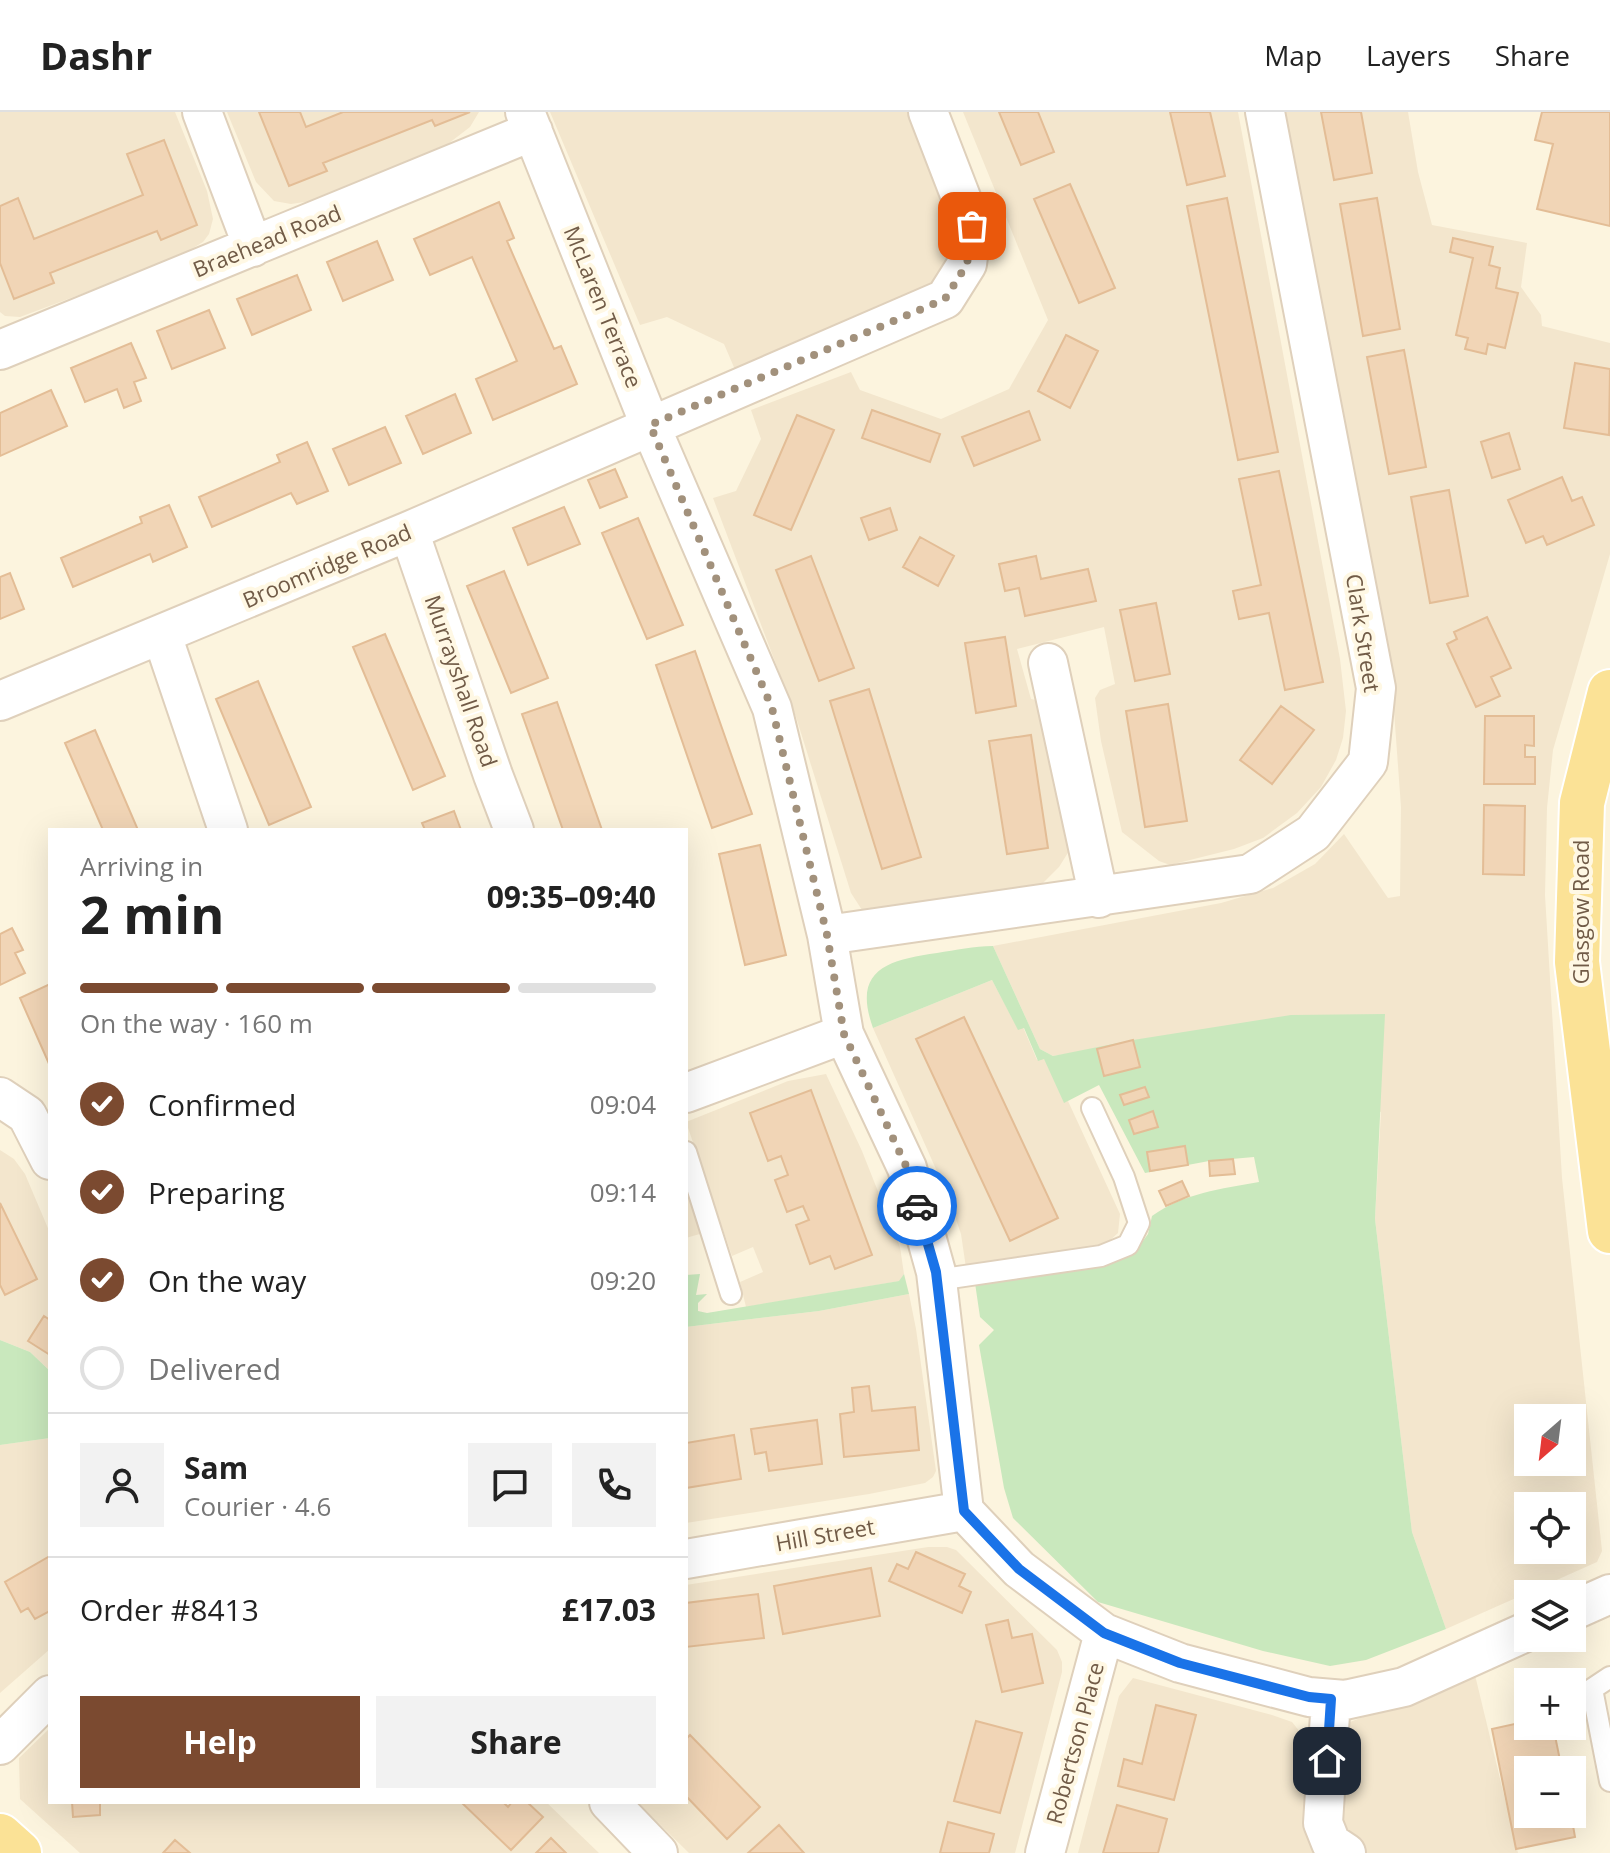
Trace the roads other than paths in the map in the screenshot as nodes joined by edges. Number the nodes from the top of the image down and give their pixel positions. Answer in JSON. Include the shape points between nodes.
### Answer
{"nodes":[{"id":1,"x":202,"y":112,"type":"edge"},
{"id":2,"x":928,"y":112,"type":"edge"},
{"id":3,"x":1265,"y":112,"type":"edge"},
{"id":4,"x":529,"y":122,"type":"edge"},
{"id":5,"x":253,"y":247,"type":"junction"},
{"id":6,"x":0,"y":350,"type":"edge"},
{"id":7,"x":650,"y":425,"type":"junction"},
{"id":8,"x":409,"y":531,"type":"junction"},
{"id":9,"x":162,"y":635,"type":"junction"},
{"id":10,"x":1048,"y":663,"type":"dead end"},
{"id":11,"x":1610,"y":692,"type":"edge"},
{"id":12,"x":0,"y":701,"type":"edge"},
{"id":13,"x":227,"y":828,"type":"edge"},
{"id":14,"x":513,"y":828,"type":"edge"},
{"id":15,"x":1099,"y":898,"type":"junction"},
{"id":16,"x":827,"y":935,"type":"junction"},
{"id":17,"x":844,"y":1034,"type":"junction"},
{"id":18,"x":688,"y":1092,"type":"edge"},
{"id":19,"x":0,"y":1097,"type":"edge"},
{"id":20,"x":1092,"y":1108,"type":"dead end"},
{"id":21,"x":48,"y":1156,"type":"edge"},
{"id":22,"x":688,"y":1158,"type":"edge"},
{"id":23,"x":1610,"y":1231,"type":"edge"},
{"id":24,"x":937,"y":1280,"type":"junction"},
{"id":25,"x":731,"y":1294,"type":"dead end"},
{"id":26,"x":964,"y":1511,"type":"junction"},
{"id":27,"x":688,"y":1559,"type":"edge"},
{"id":28,"x":1610,"y":1594,"type":"edge"},
{"id":29,"x":1586,"y":1605,"type":"edge"},
{"id":30,"x":1104,"y":1633,"type":"junction"},
{"id":31,"x":1514,"y":1637,"type":"edge"},
{"id":32,"x":1610,"y":1677,"type":"edge"},
{"id":33,"x":48,"y":1697,"type":"edge"},
{"id":34,"x":1331,"y":1699,"type":"junction"},
{"id":35,"x":0,"y":1745,"type":"edge"},
{"id":36,"x":1610,"y":1781,"type":"edge"},
{"id":37,"x":611,"y":1804,"type":"edge"},
{"id":38,"x":0,"y":1836,"type":"edge"},
{"id":39,"x":19,"y":1853,"type":"edge"},
{"id":40,"x":658,"y":1853,"type":"edge"},
{"id":41,"x":1045,"y":1853,"type":"edge"},
{"id":42,"x":1346,"y":1853,"type":"edge"}],
"edges":[{"from":1,"to":5,"type":"street"},
{"from":2,"to":7,"type":"street","name":"Broomridge Road","via":[[972,226],[967,264],[945,299]]},
{"from":3,"to":15,"type":"street","name":"Clark Street","via":[[1376,688],[1368,762],[1313,833],[1250,874]]},
{"from":4,"to":5,"type":"street","name":"Braehead Road"},
{"from":4,"to":7,"type":"street","name":"McLaren Terrace"},
{"from":5,"to":6,"type":"street","name":"Braehead Road"},
{"from":7,"to":8,"type":"street","name":"Broomridge Road"},
{"from":7,"to":16,"type":"street","name":"McLaren Terrace","via":[[772,708]]},
{"from":8,"to":9,"type":"street","name":"Broomridge Road"},
{"from":8,"to":14,"type":"street","name":"Murrayshall Road"},
{"from":9,"to":12,"type":"street","name":"Broomridge Road"},
{"from":9,"to":13,"type":"street"},
{"from":10,"to":15,"type":"street"},
{"from":11,"to":23,"type":"main road","name":"Glasgow Road","via":[[1582,803],[1577,962]]},
{"from":15,"to":16,"type":"street","name":"Clark Street"},
{"from":16,"to":17,"type":"street","name":"McLaren Terrace"},
{"from":17,"to":18,"type":"street"},
{"from":17,"to":24,"type":"street","name":"McLaren Terrace","via":[[907,1168]]},
{"from":19,"to":21,"type":"street","via":[[27,1115]]},
{"from":20,"to":24,"type":"lane","via":[[1139,1223],[1128,1245],[1101,1256]]},
{"from":22,"to":25,"type":"lane"},
{"from":24,"to":26,"type":"street","name":"McLaren Terrace"},
{"from":26,"to":27,"type":"street","name":"Hill Street"},
{"from":26,"to":30,"type":"street","via":[[1019,1569]]},
{"from":28,"to":29,"type":"street"},
{"from":30,"to":34,"type":"street","via":[[1180,1663]]},
{"from":30,"to":41,"type":"street","name":"Robertson Place"},
{"from":31,"to":34,"type":"street","via":[[1404,1687]]},
{"from":32,"to":36,"type":"lane","via":[[1592,1689]]},
{"from":33,"to":35,"type":"street"},
{"from":34,"to":42,"type":"street","via":[[1323,1823],[1327,1838]]},
{"from":37,"to":40,"type":"street"},
{"from":38,"to":39,"type":"main road"}]}
